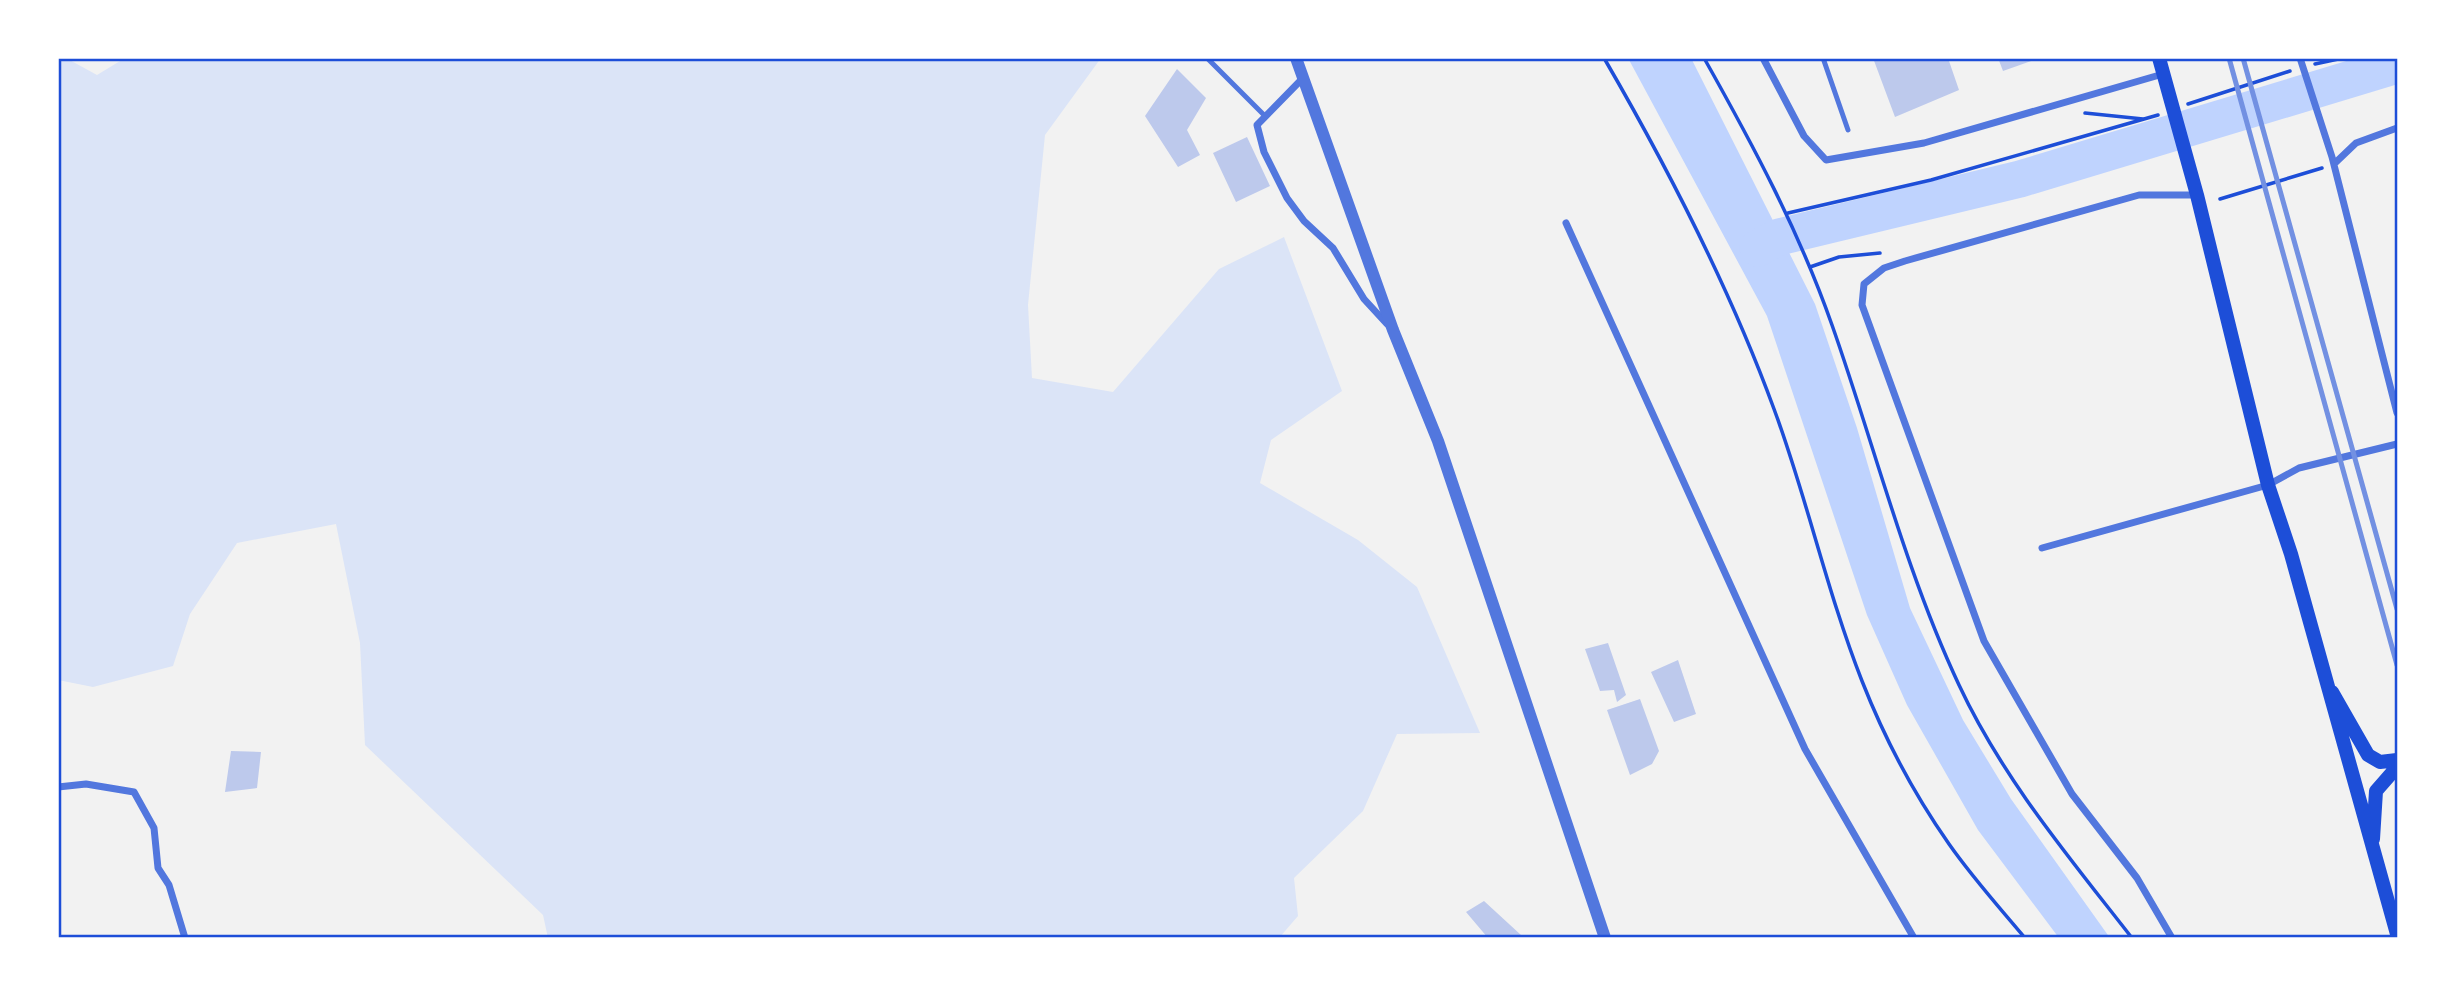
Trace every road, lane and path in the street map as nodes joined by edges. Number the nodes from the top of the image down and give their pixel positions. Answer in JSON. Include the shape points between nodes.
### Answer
{"nodes":[{"id":1,"x":1207,"y":58,"type":"edge"},
{"id":2,"x":1296,"y":58,"type":"edge"},
{"id":3,"x":1604,"y":58,"type":"edge"},
{"id":4,"x":1704,"y":58,"type":"edge"},
{"id":5,"x":1763,"y":58,"type":"edge"},
{"id":6,"x":1823,"y":58,"type":"edge"},
{"id":7,"x":2159,"y":58,"type":"edge"},
{"id":8,"x":2300,"y":58,"type":"edge"},
{"id":9,"x":2343,"y":58,"type":"edge"},
{"id":10,"x":2310,"y":65,"type":"dead end"},
{"id":11,"x":2298,"y":68,"type":"dead end"},
{"id":12,"x":1303,"y":78,"type":"junction"},
{"id":13,"x":2165,"y":80,"type":"junction"},
{"id":14,"x":2181,"y":107,"type":"dead end"},
{"id":15,"x":2169,"y":111,"type":"dead end"},
{"id":16,"x":2083,"y":113,"type":"dead end"},
{"id":17,"x":1265,"y":116,"type":"junction"},
{"id":18,"x":2145,"y":119,"type":"junction"},
{"id":19,"x":2397,"y":128,"type":"edge"},
{"id":20,"x":1848,"y":130,"type":"dead end"},
{"id":21,"x":2333,"y":161,"type":"junction"},
{"id":22,"x":2197,"y":195,"type":"junction"},
{"id":23,"x":2220,"y":199,"type":"dead end"},
{"id":24,"x":1788,"y":213,"type":"junction"},
{"id":25,"x":1566,"y":223,"type":"dead end"},
{"id":26,"x":1905,"y":261,"type":"junction"},
{"id":27,"x":1810,"y":267,"type":"junction"},
{"id":28,"x":1393,"y":330,"type":"junction"},
{"id":29,"x":2397,"y":413,"type":"edge"},
{"id":30,"x":2397,"y":444,"type":"edge"},
{"id":31,"x":2268,"y":485,"type":"junction"},
{"id":32,"x":2042,"y":548,"type":"dead end"},
{"id":33,"x":2322,"y":673,"type":"junction"},
{"id":34,"x":2397,"y":760,"type":"edge"},
{"id":35,"x":2397,"y":767,"type":"edge"},
{"id":36,"x":58,"y":787,"type":"edge"},
{"id":37,"x":2372,"y":847,"type":"junction"},
{"id":38,"x":2397,"y":934,"type":"edge"},
{"id":39,"x":184,"y":938,"type":"edge"},
{"id":40,"x":1605,"y":938,"type":"edge"},
{"id":41,"x":1914,"y":938,"type":"edge"},
{"id":42,"x":2025,"y":938,"type":"edge"},
{"id":43,"x":2132,"y":938,"type":"edge"},
{"id":44,"x":2172,"y":938,"type":"edge"}],
"edges":[{"from":1,"to":17,"type":"lane"},
{"from":2,"to":12,"type":"street"},
{"from":3,"to":42,"type":"path","via":[[1708,251],[1774,408],[1862,680],[1895,753],[1948,843]]},
{"from":4,"to":24,"type":"path"},
{"from":5,"to":13,"type":"street","via":[[1804,136],[1826,160],[1924,143]]},
{"from":6,"to":20,"type":"lane"},
{"from":7,"to":13,"type":"main road"},
{"from":8,"to":21,"type":"street"},
{"from":9,"to":10,"type":"path"},
{"from":11,"to":14,"type":"path"},
{"from":12,"to":17,"type":"street"},
{"from":12,"to":28,"type":"street"},
{"from":13,"to":22,"type":"main road"},
{"from":15,"to":18,"type":"path"},
{"from":16,"to":18,"type":"path"},
{"from":17,"to":28,"type":"street","via":[[1257,125],[1264,152],[1287,198],[1333,247],[1364,299]]},
{"from":18,"to":24,"type":"path","via":[[1931,180]]},
{"from":19,"to":21,"type":"street","via":[[2356,143]]},
{"from":21,"to":23,"type":"path"},
{"from":21,"to":29,"type":"street"},
{"from":22,"to":26,"type":"street","via":[[2139,195]]},
{"from":22,"to":31,"type":"main road"},
{"from":24,"to":27,"type":"path"},
{"from":25,"to":41,"type":"street","via":[[1805,749]]},
{"from":26,"to":27,"type":"path","via":[[1880,253],[1839,257]]},
{"from":26,"to":44,"type":"street","via":[[1884,268],[1864,284],[1862,305],[1984,641],[2072,794],[2137,878]]},
{"from":27,"to":43,"type":"path","via":[[1933,624],[1959,686],[2023,796]]},
{"from":28,"to":40,"type":"street","via":[[1438,441]]},
{"from":30,"to":31,"type":"street","via":[[2299,468]]},
{"from":31,"to":32,"type":"street"},
{"from":31,"to":33,"type":"main road"},
{"from":33,"to":34,"type":"main road","via":[[2368,755],[2380,762]]},
{"from":33,"to":37,"type":"main road"},
{"from":35,"to":37,"type":"main road","via":[[2376,791]]},
{"from":36,"to":39,"type":"street","via":[[86,784],[134,792],[154,828],[158,868],[169,885]]},
{"from":37,"to":38,"type":"main road"}]}
